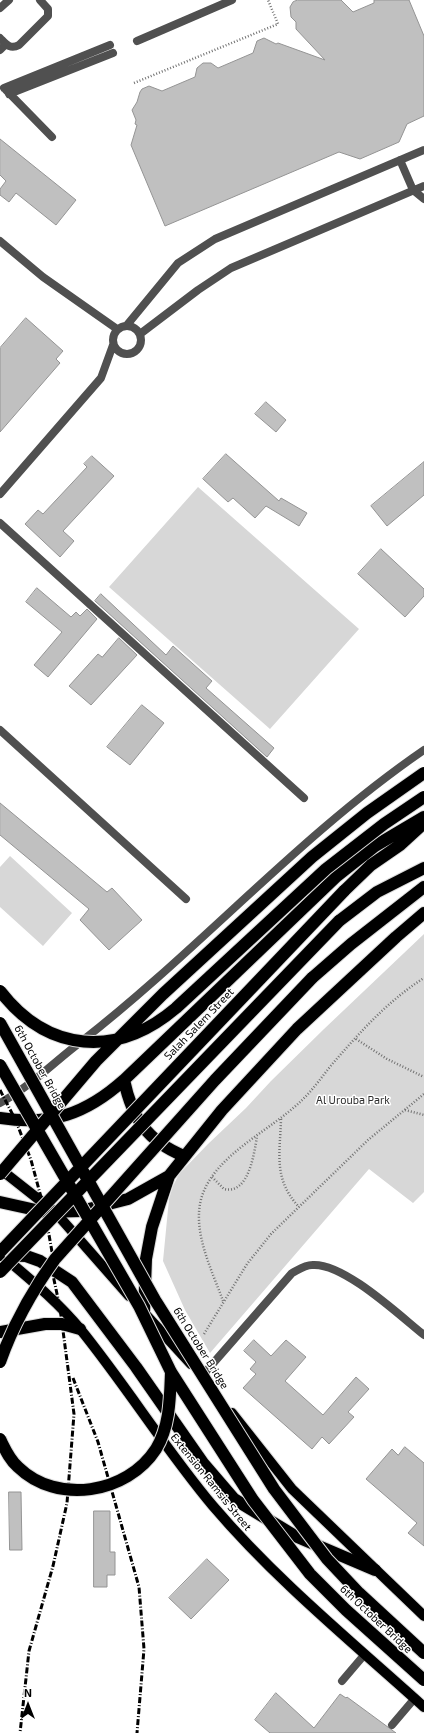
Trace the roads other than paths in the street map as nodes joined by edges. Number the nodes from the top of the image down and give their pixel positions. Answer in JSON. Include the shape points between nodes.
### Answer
{"nodes":[{"id":1,"x":9,"y":0,"type":"edge"},
{"id":2,"x":40,"y":0,"type":"edge"},
{"id":3,"x":232,"y":0,"type":"edge"},
{"id":4,"x":0,"y":8,"type":"edge"},
{"id":5,"x":0,"y":38,"type":"edge"},
{"id":6,"x":137,"y":41,"type":"dead end"},
{"id":7,"x":110,"y":45,"type":"dead end"},
{"id":8,"x":3,"y":47,"type":"edge"},
{"id":9,"x":113,"y":53,"type":"dead end"},
{"id":10,"x":4,"y":88,"type":"edge"},
{"id":11,"x":52,"y":137,"type":"dead end"},
{"id":12,"x":424,"y":150,"type":"edge"},
{"id":13,"x":400,"y":160,"type":"junction"},
{"id":14,"x":424,"y":186,"type":"edge"},
{"id":15,"x":413,"y":190,"type":"junction"},
{"id":16,"x":424,"y":199,"type":"edge"},
{"id":17,"x":0,"y":241,"type":"edge"},
{"id":18,"x":127,"y":325,"type":"junction"},
{"id":19,"x":116,"y":330,"type":"junction"},
{"id":20,"x":140,"y":334,"type":"junction"},
{"id":21,"x":113,"y":345,"type":"junction"},
{"id":22,"x":0,"y":494,"type":"edge"},
{"id":23,"x":0,"y":523,"type":"edge"},
{"id":24,"x":0,"y":730,"type":"edge"},
{"id":25,"x":424,"y":750,"type":"edge"},
{"id":26,"x":424,"y":773,"type":"edge"},
{"id":27,"x":424,"y":797,"type":"edge"},
{"id":28,"x":304,"y":798,"type":"dead end"},
{"id":29,"x":424,"y":817,"type":"edge"},
{"id":30,"x":424,"y":823,"type":"edge"},
{"id":31,"x":424,"y":868,"type":"edge"},
{"id":32,"x":424,"y":887,"type":"edge"},
{"id":33,"x":186,"y":899,"type":"dead end"},
{"id":34,"x":424,"y":913,"type":"edge"},
{"id":35,"x":0,"y":991,"type":"edge"},
{"id":36,"x":0,"y":1023,"type":"edge"},
{"id":37,"x":0,"y":1065,"type":"edge"},
{"id":38,"x":124,"y":1080,"type":"junction"},
{"id":39,"x":0,"y":1102,"type":"edge"},
{"id":40,"x":0,"y":1118,"type":"edge"},
{"id":41,"x":184,"y":1156,"type":"junction"},
{"id":42,"x":0,"y":1169,"type":"edge"},
{"id":43,"x":0,"y":1174,"type":"edge"},
{"id":44,"x":169,"y":1176,"type":"junction"},
{"id":45,"x":0,"y":1202,"type":"edge"},
{"id":46,"x":56,"y":1213,"type":"junction"},
{"id":47,"x":0,"y":1254,"type":"edge"},
{"id":48,"x":0,"y":1272,"type":"edge"},
{"id":49,"x":144,"y":1313,"type":"junction"},
{"id":50,"x":80,"y":1329,"type":"junction"},
{"id":51,"x":0,"y":1332,"type":"edge"},
{"id":52,"x":424,"y":1335,"type":"edge"},
{"id":53,"x":0,"y":1362,"type":"edge"},
{"id":54,"x":171,"y":1372,"type":"junction"},
{"id":55,"x":202,"y":1376,"type":"junction"},
{"id":56,"x":0,"y":1439,"type":"edge"},
{"id":57,"x":375,"y":1570,"type":"junction"},
{"id":58,"x":424,"y":1616,"type":"edge"},
{"id":59,"x":424,"y":1653,"type":"edge"},
{"id":60,"x":365,"y":1654,"type":"junction"},
{"id":61,"x":424,"y":1680,"type":"edge"},
{"id":62,"x":342,"y":1682,"type":"dead end"},
{"id":63,"x":415,"y":1698,"type":"junction"},
{"id":64,"x":424,"y":1707,"type":"edge"},
{"id":65,"x":392,"y":1725,"type":"dead end"}],
"edges":[{"from":1,"to":4,"type":"lane"},
{"from":2,"to":8,"type":"lane","via":[[48,9],[46,18],[16,47]]},
{"from":3,"to":6,"type":"lane"},
{"from":5,"to":8,"type":"lane"},
{"from":7,"to":10,"type":"lane"},
{"from":9,"to":10,"type":"lane"},
{"from":10,"to":11,"type":"lane"},
{"from":12,"to":13,"type":"lane"},
{"from":13,"to":15,"type":"lane"},
{"from":13,"to":18,"type":"lane","via":[[215,239],[178,263]]},
{"from":14,"to":15,"type":"lane"},
{"from":15,"to":16,"type":"lane"},
{"from":15,"to":20,"type":"lane","via":[[231,268]]},
{"from":17,"to":19,"type":"lane","via":[[43,277]]},
{"from":18,"to":19,"type":"lane"},
{"from":18,"to":20,"type":"lane","via":[[132,326]]},
{"from":19,"to":21,"type":"lane","via":[[113,334]]},
{"from":20,"to":21,"type":"lane","via":[[140,345],[132,353],[121,353]]},
{"from":21,"to":22,"type":"lane","via":[[101,378]]},
{"from":23,"to":28,"type":"lane"},
{"from":24,"to":33,"type":"lane"},
{"from":25,"to":39,"type":"lane","via":[[337,816],[131,1001],[24,1087]]},
{"from":26,"to":43,"type":"highway","bridge":true,"via":[[367,813],[312,857],[163,994],[96,1061]]},
{"from":27,"to":35,"type":"highway","bridge":true,"via":[[326,869],[176,1008],[142,1031],[122,1039],[102,1042],[81,1042],[65,1038],[31,1022],[15,1009]]},
{"from":29,"to":38,"type":"highway","via":[[375,846],[337,876]]},
{"from":30,"to":47,"type":"highway","name":"Salah Salem Street","bridge":true,"via":[[344,891]]},
{"from":31,"to":48,"type":"highway","bridge":true,"via":[[377,892],[339,921]]},
{"from":32,"to":53,"type":"highway","bridge":true,"via":[[312,978],[209,1086],[55,1260],[34,1288],[5,1346]]},
{"from":34,"to":41,"type":"highway","via":[[297,1029]]},
{"from":36,"to":59,"type":"highway","name":"6th October Bridge","bridge":true,"via":[[155,1300],[274,1489],[327,1559],[359,1593]]},
{"from":37,"to":54,"type":"highway","name":"6th October Bridge","bridge":true,"via":[[139,1306]]},
{"from":38,"to":40,"type":"highway","via":[[99,1100],[71,1114],[40,1120],[16,1121]]},
{"from":38,"to":41,"type":"highway","via":[[128,1101],[137,1120],[150,1136],[167,1149]]},
{"from":41,"to":44,"type":"highway"},
{"from":42,"to":46,"type":"main road"},
{"from":44,"to":46,"type":"highway","via":[[128,1199],[81,1211]]},
{"from":44,"to":49,"type":"highway","via":[[152,1227],[146,1260]]},
{"from":45,"to":46,"type":"highway"},
{"from":46,"to":49,"type":"main road"},
{"from":47,"to":50,"type":"main road","name":"Extension Ramsis Street"},
{"from":47,"to":57,"type":"highway","via":[[26,1256],[40,1261],[72,1282],[136,1367],[203,1463],[234,1499],[295,1536]]},
{"from":49,"to":55,"type":"main road"},
{"from":50,"to":51,"type":"highway","via":[[62,1324],[45,1324]]},
{"from":50,"to":60,"type":"main road","name":"Extension Ramsis Street","via":[[178,1462],[249,1547]]},
{"from":52,"to":55,"type":"lane","via":[[347,1276],[322,1265],[310,1265],[292,1273]]},
{"from":54,"to":56,"type":"highway","bridge":true,"via":[[170,1400],[163,1434],[144,1464],[116,1482],[88,1490],[63,1490],[48,1486],[31,1478],[18,1467],[8,1456]]},
{"from":54,"to":61,"type":"highway","name":"6th October Bridge","bridge":true,"via":[[253,1500],[310,1574]]},
{"from":55,"to":57,"type":"main road","via":[[292,1489]]},
{"from":57,"to":58,"type":"main road"},
{"from":60,"to":62,"type":"lane"},
{"from":60,"to":63,"type":"main road","name":"Extension Ramsis Street"},
{"from":63,"to":64,"type":"main road","name":"Extension Ramsis Street"},
{"from":63,"to":65,"type":"lane"}]}
